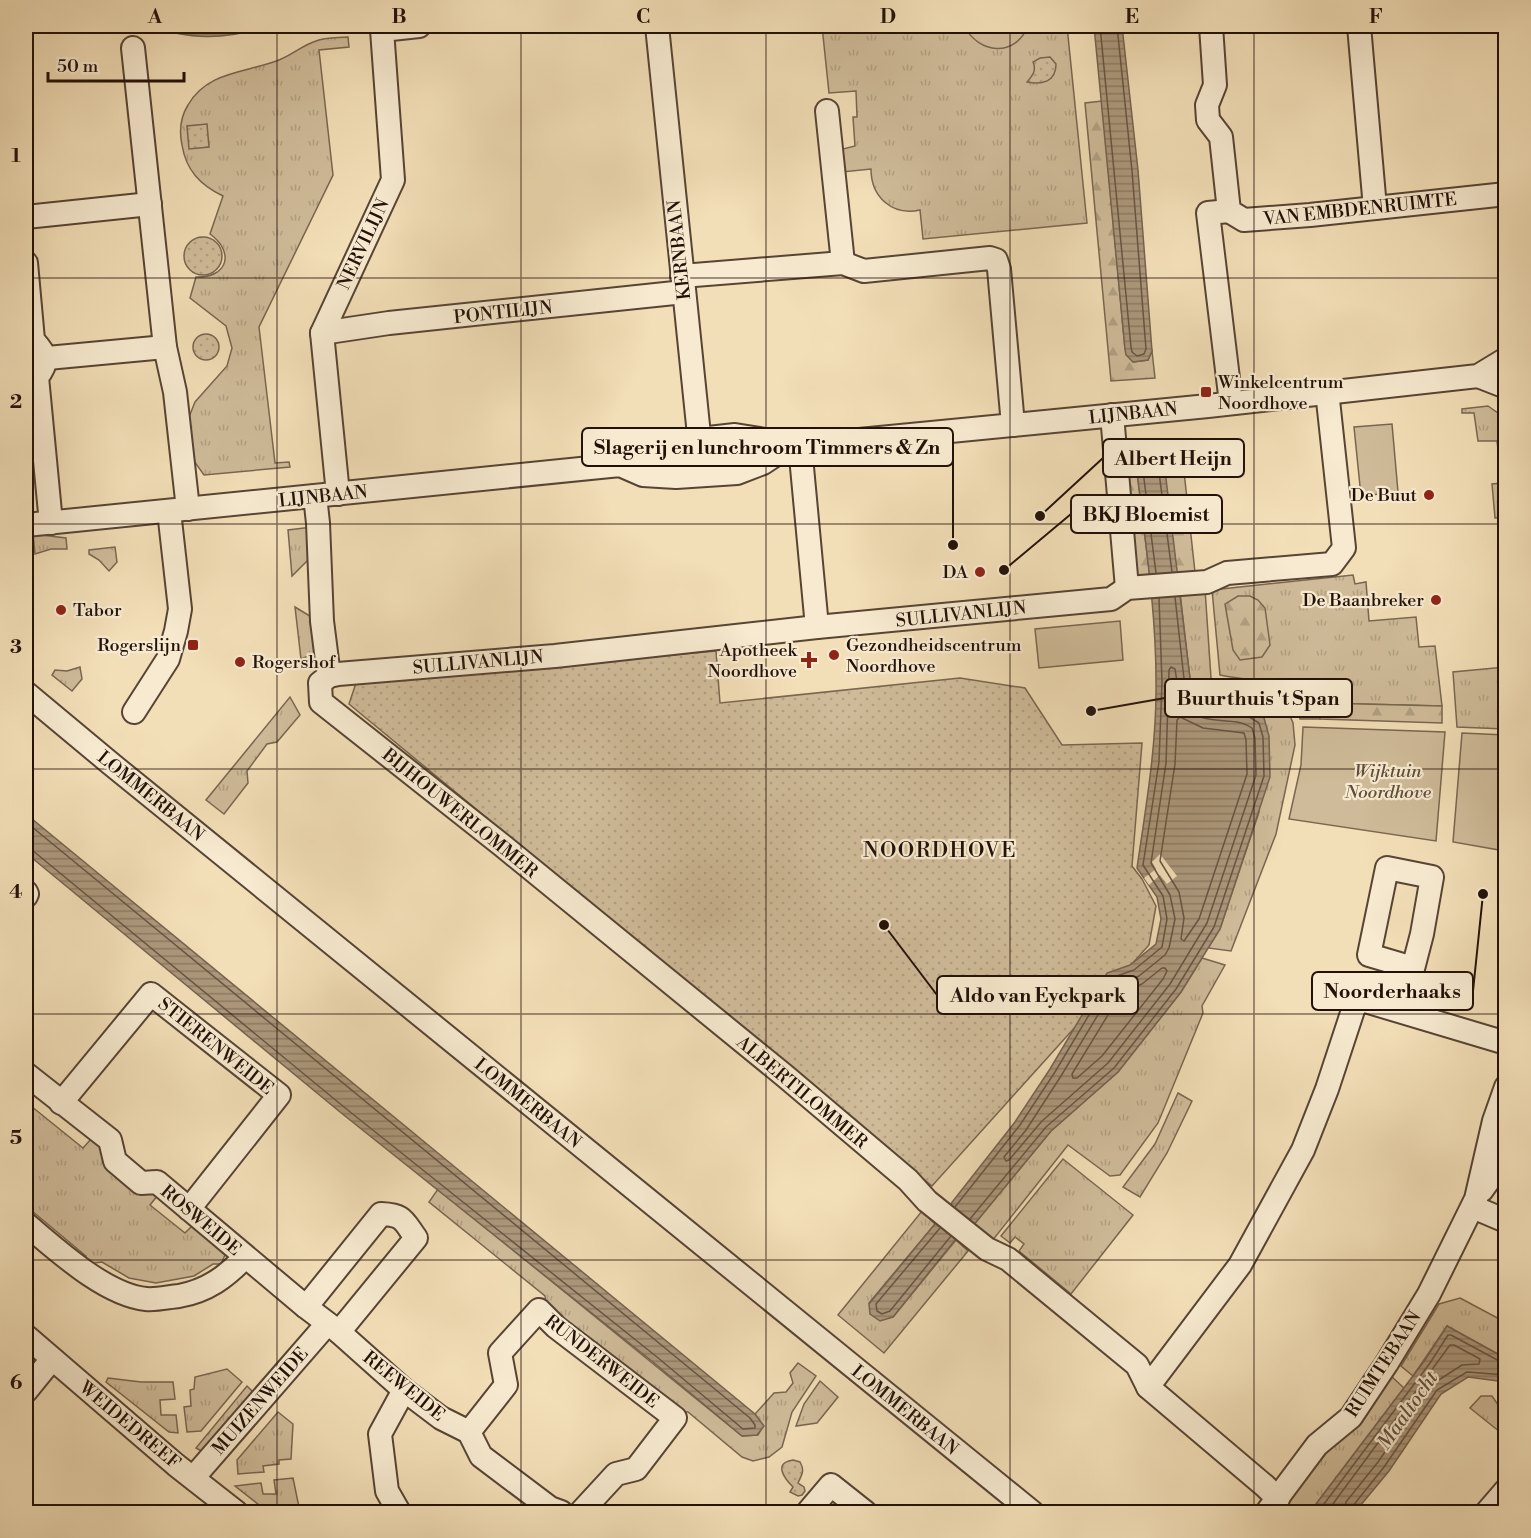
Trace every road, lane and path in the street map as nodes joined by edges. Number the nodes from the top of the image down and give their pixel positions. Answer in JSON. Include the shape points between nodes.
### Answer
{"nodes":[{"id":1,"x":419,"y":26,"type":"edge"},
{"id":2,"x":657,"y":26,"type":"edge"},
{"id":3,"x":1211,"y":26,"type":"edge"},
{"id":4,"x":1359,"y":26,"type":"edge"},
{"id":5,"x":133,"y":48,"type":"dead end"},
{"id":6,"x":827,"y":111,"type":"dead end"},
{"id":7,"x":1506,"y":194,"type":"edge"},
{"id":8,"x":150,"y":204,"type":"junction"},
{"id":9,"x":1375,"y":208,"type":"junction"},
{"id":10,"x":1230,"y":211,"type":"junction"},
{"id":11,"x":27,"y":218,"type":"edge"},
{"id":12,"x":26,"y":262,"type":"edge"},
{"id":13,"x":843,"y":263,"type":"junction"},
{"id":14,"x":683,"y":284,"type":"junction"},
{"id":15,"x":322,"y":333,"type":"junction"},
{"id":16,"x":165,"y":347,"type":"junction"},
{"id":17,"x":36,"y":359,"type":"edge"},
{"id":18,"x":1506,"y":359,"type":"edge"},
{"id":19,"x":1478,"y":376,"type":"junction"},
{"id":20,"x":1506,"y":387,"type":"edge"},
{"id":21,"x":1327,"y":391,"type":"junction"},
{"id":22,"x":1231,"y":403,"type":"junction"},
{"id":23,"x":1112,"y":415,"type":"junction"},
{"id":24,"x":1013,"y":425,"type":"junction"},
{"id":25,"x":699,"y":439,"type":"junction"},
{"id":26,"x":793,"y":446,"type":"junction"},
{"id":27,"x":620,"y":465,"type":"junction"},
{"id":28,"x":703,"y":474,"type":"junction"},
{"id":29,"x":338,"y":494,"type":"junction"},
{"id":30,"x":315,"y":496,"type":"junction"},
{"id":31,"x":178,"y":510,"type":"junction"},
{"id":32,"x":51,"y":523,"type":"junction"},
{"id":33,"x":26,"y":525,"type":"edge"},
{"id":34,"x":1127,"y":588,"type":"junction"},
{"id":35,"x":817,"y":627,"type":"junction"},
{"id":36,"x":334,"y":675,"type":"junction"},
{"id":37,"x":26,"y":693,"type":"edge"},
{"id":38,"x":134,"y":712,"type":"dead end"},
{"id":39,"x":628,"y":950,"type":"joint"},
{"id":40,"x":1413,"y":968,"type":"dead end"},
{"id":41,"x":1402,"y":1011,"type":"junction"},
{"id":42,"x":1506,"y":1042,"type":"edge"},
{"id":43,"x":26,"y":1074,"type":"edge"},
{"id":44,"x":1506,"y":1087,"type":"edge"},
{"id":45,"x":61,"y":1103,"type":"junction"},
{"id":46,"x":1506,"y":1156,"type":"edge"},
{"id":47,"x":1474,"y":1203,"type":"junction"},
{"id":48,"x":189,"y":1209,"type":"junction"},
{"id":49,"x":1506,"y":1221,"type":"edge"},
{"id":50,"x":26,"y":1224,"type":"edge"},
{"id":51,"x":245,"y":1257,"type":"junction"},
{"id":52,"x":306,"y":1307,"type":"junction"},
{"id":53,"x":333,"y":1328,"type":"junction"},
{"id":54,"x":26,"y":1336,"type":"edge"},
{"id":55,"x":52,"y":1359,"type":"junction"},
{"id":56,"x":1148,"y":1388,"type":"junction"},
{"id":57,"x":404,"y":1390,"type":"junction"},
{"id":58,"x":26,"y":1391,"type":"edge"},
{"id":59,"x":469,"y":1432,"type":"junction"},
{"id":60,"x":193,"y":1478,"type":"junction"},
{"id":61,"x":1506,"y":1490,"type":"edge"},
{"id":62,"x":1272,"y":1506,"type":"edge"},
{"id":63,"x":236,"y":1512,"type":"edge"},
{"id":64,"x":399,"y":1512,"type":"edge"},
{"id":65,"x":561,"y":1512,"type":"edge"},
{"id":66,"x":581,"y":1512,"type":"edge"},
{"id":67,"x":808,"y":1512,"type":"edge"},
{"id":68,"x":865,"y":1512,"type":"edge"},
{"id":69,"x":1032,"y":1512,"type":"edge"},
{"id":70,"x":1487,"y":1512,"type":"edge"}],
"edges":[{"from":1,"to":15,"type":"street","name":"NERVILIJN","via":[[382,30],[393,180]]},
{"from":2,"to":14,"type":"street","name":"KERNBAAN"},
{"from":3,"to":10,"type":"street","via":[[1215,85],[1207,105],[1208,120],[1221,137]]},
{"from":4,"to":9,"type":"street"},
{"from":5,"to":8,"type":"street"},
{"from":6,"to":13,"type":"street"},
{"from":7,"to":9,"type":"street","name":"VAN EMBDENRUIMTE"},
{"from":8,"to":11,"type":"street"},
{"from":8,"to":16,"type":"street"},
{"from":9,"to":10,"type":"street","name":"VAN EMBDENRUIMTE","via":[[1244,220]]},
{"from":10,"to":22,"type":"street","via":[[1208,213]]},
{"from":12,"to":17,"type":"street","via":[[33,340],[42,350]]},
{"from":13,"to":14,"type":"street","name":"PONTILIJN"},
{"from":13,"to":24,"type":"street","name":"PONTILIJN","via":[[864,271],[996,260]]},
{"from":14,"to":15,"type":"street","name":"PONTILIJN"},
{"from":14,"to":25,"type":"street","name":"KERNBAAN"},
{"from":15,"to":29,"type":"street"},
{"from":16,"to":17,"type":"street"},
{"from":16,"to":31,"type":"street","via":[[175,392]]},
{"from":17,"to":32,"type":"street","via":[[44,369],[37,377]]},
{"from":18,"to":19,"type":"street","name":"LIJNBAAN"},
{"from":19,"to":20,"type":"street","name":"LIJNBAAN"},
{"from":19,"to":21,"type":"street","name":"LIJNBAAN"},
{"from":21,"to":22,"type":"street","name":"LIJNBAAN"},
{"from":21,"to":34,"type":"street","name":"SULLIVANLIJN","via":[[1344,548],[1332,564],[1227,573],[1207,582]]},
{"from":22,"to":23,"type":"street","name":"LIJNBAAN"},
{"from":23,"to":24,"type":"street","name":"LIJNBAAN"},
{"from":23,"to":34,"type":"street"},
{"from":24,"to":26,"type":"street","name":"LIJNBAAN"},
{"from":25,"to":26,"type":"street","name":"LIJNBAAN","via":[[735,435]]},
{"from":25,"to":27,"type":"street","name":"LIJNBAAN","via":[[642,449]]},
{"from":25,"to":28,"type":"street","name":"KERNBAAN"},
{"from":26,"to":28,"type":"street","name":"LIJNBAAN","via":[[736,473]]},
{"from":26,"to":35,"type":"street"},
{"from":27,"to":28,"type":"street","name":"LIJNBAAN","via":[[643,474]]},
{"from":27,"to":29,"type":"street","name":"LIJNBAAN"},
{"from":29,"to":30,"type":"street","name":"LIJNBAAN"},
{"from":30,"to":31,"type":"street","name":"LIJNBAAN"},
{"from":30,"to":36,"type":"street","via":[[322,621]]},
{"from":31,"to":32,"type":"street","name":"LIJNBAAN"},
{"from":31,"to":38,"type":"street","via":[[180,609],[176,631],[168,659]]},
{"from":32,"to":33,"type":"street","name":"LIJNBAAN"},
{"from":34,"to":35,"type":"street","name":"SULLIVANLIJN","via":[[1111,599]]},
{"from":35,"to":36,"type":"street","name":"SULLIVANLIJN"},
{"from":36,"to":39,"type":"street","name":"BIJHOUWERLOMMER","via":[[320,683],[321,702]]},
{"from":37,"to":69,"type":"street","name":"LOMMERBAAN"},
{"from":39,"to":56,"type":"street","name":"ALBERTILOMMER","via":[[864,1143],[973,1239],[1008,1259],[1137,1365]]},
{"from":40,"to":41,"type":"street"},
{"from":41,"to":42,"type":"street"},
{"from":41,"to":56,"type":"street","via":[[1362,1000],[1354,1008],[1304,1150],[1240,1264]]},
{"from":43,"to":45,"type":"street","name":"ROSWEIDE"},
{"from":44,"to":47,"type":"street","name":"RUIMTEBAAN"},
{"from":45,"to":48,"type":"street","name":"ROSWEIDE","via":[[110,1140],[115,1161],[130,1174],[141,1183],[157,1182]]},
{"from":45,"to":48,"type":"street","name":"STIERENWEIDE","via":[[151,994],[279,1095]]},
{"from":46,"to":47,"type":"street","name":"RUIMTEBAAN"},
{"from":47,"to":49,"type":"street"},
{"from":47,"to":62,"type":"street","name":"RUIMTEBAAN","via":[[1429,1294],[1351,1417],[1317,1445]]},
{"from":48,"to":51,"type":"street","name":"ROSWEIDE"},
{"from":50,"to":51,"type":"street","via":[[100,1282],[146,1299],[187,1294],[213,1285]]},
{"from":51,"to":52,"type":"street","name":"ROSWEIDE"},
{"from":52,"to":53,"type":"street","name":"ROSWEIDE"},
{"from":52,"to":53,"type":"street","name":"MUIZENWEIDE","via":[[381,1214],[402,1218],[416,1238]]},
{"from":53,"to":57,"type":"street","name":"REEWEIDE"},
{"from":53,"to":60,"type":"street","name":"MUIZENWEIDE"},
{"from":54,"to":55,"type":"street","name":"WEIDEDREEF"},
{"from":55,"to":58,"type":"street"},
{"from":55,"to":60,"type":"street","name":"WEIDEDREEF"},
{"from":56,"to":62,"type":"street","via":[[1265,1486]]},
{"from":57,"to":59,"type":"street","name":"REEWEIDE","via":[[441,1418]]},
{"from":57,"to":64,"type":"street","via":[[380,1434],[387,1491]]},
{"from":59,"to":65,"type":"street","via":[[481,1456],[550,1508]]},
{"from":59,"to":66,"type":"street","name":"RUNDERWEIDE","via":[[506,1385],[500,1353],[539,1310],[675,1418],[636,1469],[616,1474]]},
{"from":60,"to":63,"type":"street","name":"WEIDEDREEF"},
{"from":61,"to":70,"type":"street"},
{"from":67,"to":68,"type":"street","via":[[831,1485]]}]}
